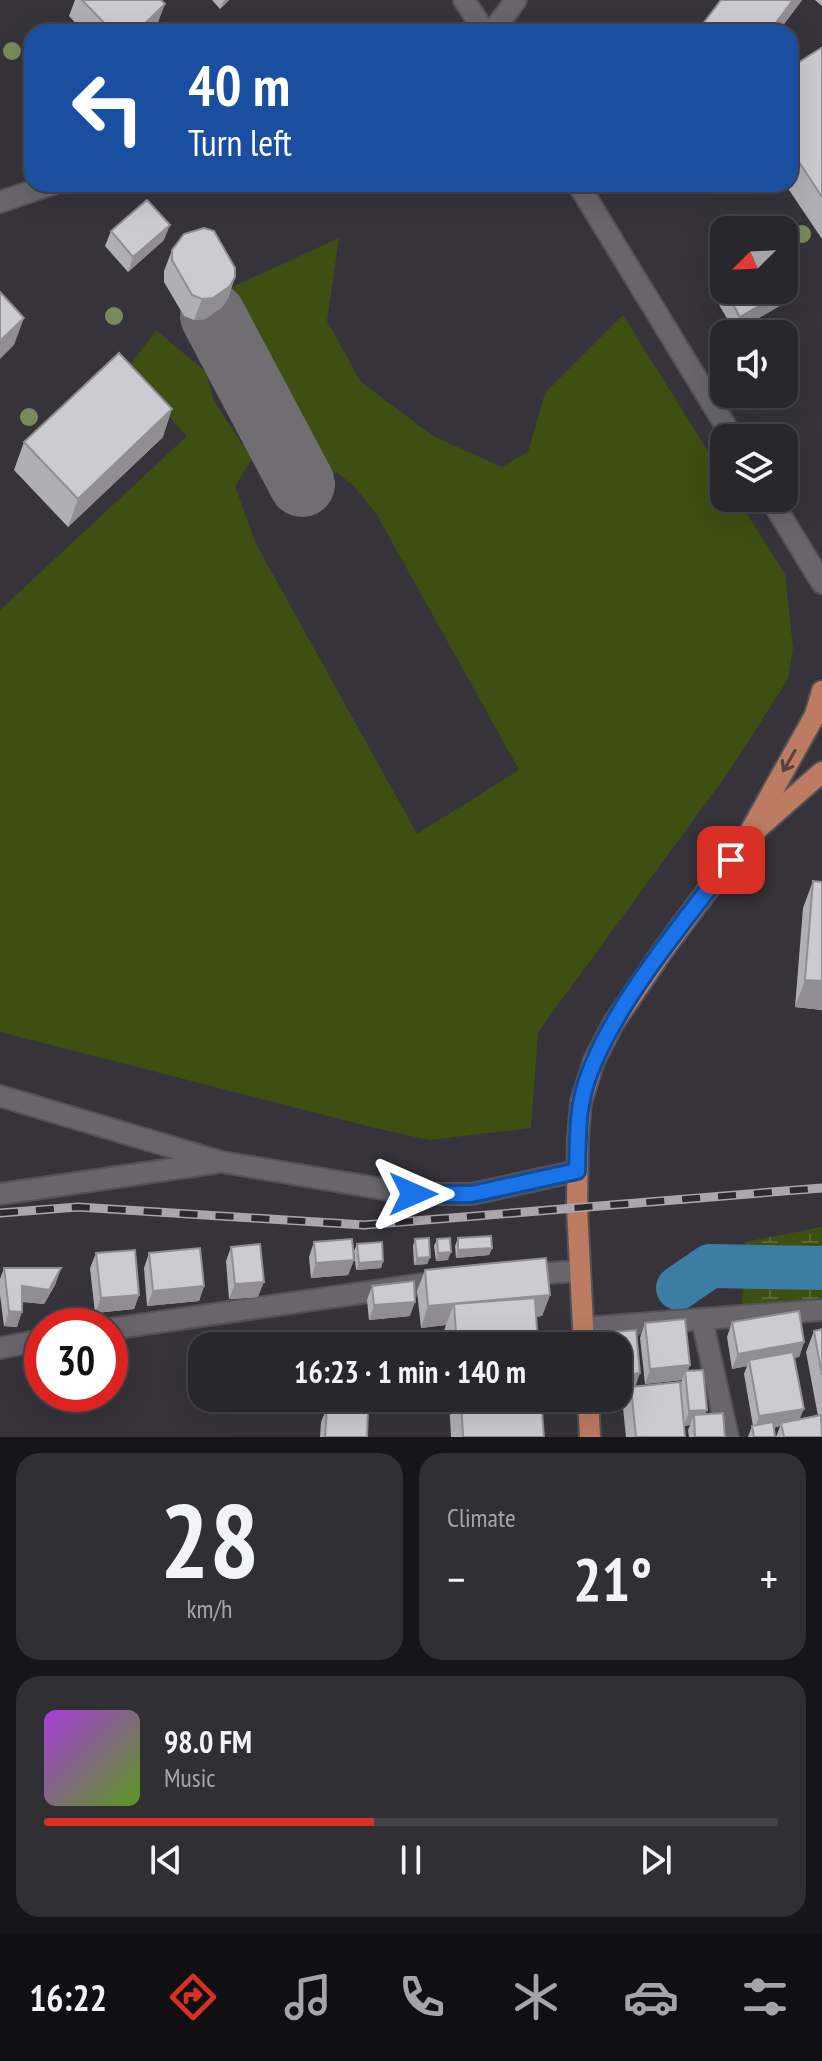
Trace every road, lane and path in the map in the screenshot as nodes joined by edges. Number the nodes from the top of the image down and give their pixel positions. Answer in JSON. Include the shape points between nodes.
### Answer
{"nodes":[{"id":1,"x":464,"y":0,"type":"edge"},
{"id":2,"x":516,"y":0,"type":"edge"},
{"id":3,"x":480,"y":24,"type":"edge"},
{"id":4,"x":498,"y":24,"type":"edge"},
{"id":5,"x":29,"y":192,"type":"edge"},
{"id":6,"x":583,"y":192,"type":"edge"},
{"id":7,"x":0,"y":202,"type":"edge"},
{"id":8,"x":724,"y":424,"type":"edge"},
{"id":9,"x":779,"y":512,"type":"edge"},
{"id":10,"x":822,"y":583,"type":"edge"},
{"id":11,"x":822,"y":691,"type":"edge"},
{"id":12,"x":822,"y":772,"type":"edge"},
{"id":13,"x":747,"y":837,"type":"junction"},
{"id":14,"x":0,"y":1096,"type":"edge"},
{"id":15,"x":222,"y":1162,"type":"junction"},
{"id":16,"x":577,"y":1171,"type":"junction"},
{"id":17,"x":0,"y":1194,"type":"edge"},
{"id":18,"x":580,"y":1271,"type":"junction"},
{"id":19,"x":494,"y":1277,"type":"edge"},
{"id":20,"x":466,"y":1279,"type":"edge"},
{"id":21,"x":822,"y":1310,"type":"edge"},
{"id":22,"x":702,"y":1319,"type":"junction"},
{"id":23,"x":128,"y":1326,"type":"edge"},
{"id":24,"x":584,"y":1332,"type":"edge"},
{"id":25,"x":617,"y":1332,"type":"edge"},
{"id":26,"x":24,"y":1343,"type":"edge"},
{"id":27,"x":0,"y":1348,"type":"edge"},
{"id":28,"x":589,"y":1412,"type":"edge"},
{"id":29,"x":590,"y":1437,"type":"edge"},
{"id":30,"x":728,"y":1437,"type":"edge"}],
"edges":[{"from":1,"to":3,"type":"street"},
{"from":2,"to":4,"type":"street"},
{"from":5,"to":7,"type":"street"},
{"from":6,"to":8,"type":"street"},
{"from":9,"to":10,"type":"street"},
{"from":11,"to":13,"type":"main road","one_way":true,"via":[[815,715]]},
{"from":12,"to":13,"type":"main road"},
{"from":13,"to":16,"type":"main road","via":[[664,949],[594,1061],[581,1102]]},
{"from":14,"to":15,"type":"street"},
{"from":15,"to":16,"type":"street","via":[[413,1194],[472,1194]]},
{"from":15,"to":17,"type":"street"},
{"from":16,"to":18,"type":"main road"},
{"from":18,"to":19,"type":"street"},
{"from":18,"to":24,"type":"main road"},
{"from":20,"to":23,"type":"street"},
{"from":21,"to":22,"type":"street"},
{"from":22,"to":25,"type":"street"},
{"from":22,"to":30,"type":"street"},
{"from":26,"to":27,"type":"street"},
{"from":28,"to":29,"type":"main road"}]}
